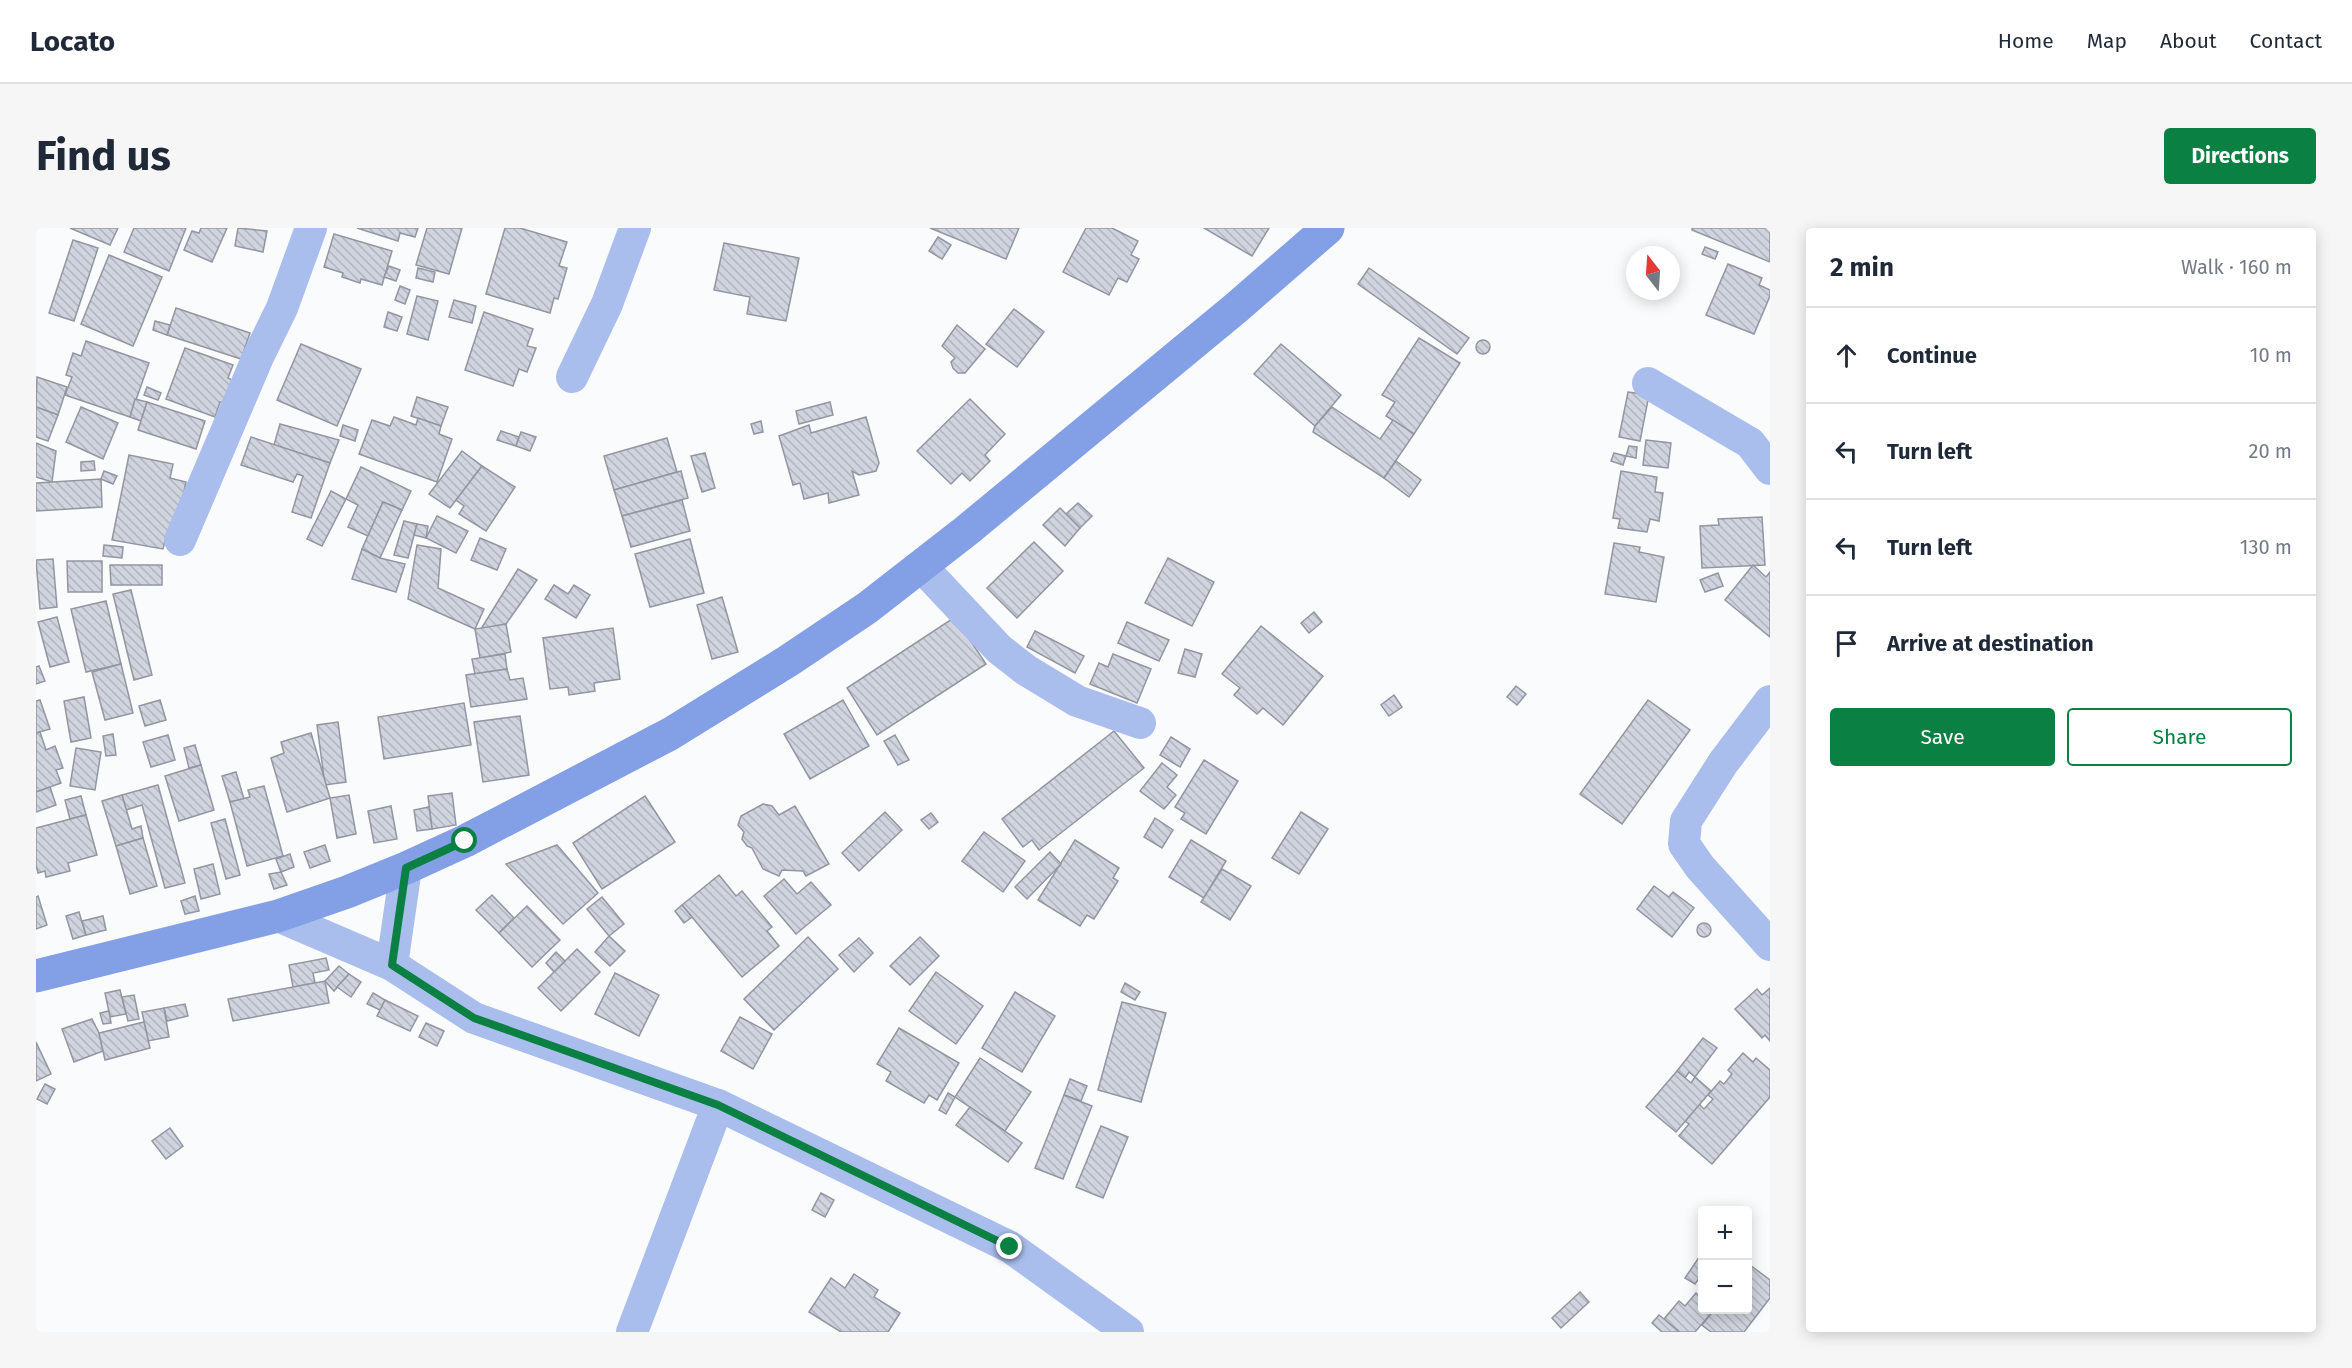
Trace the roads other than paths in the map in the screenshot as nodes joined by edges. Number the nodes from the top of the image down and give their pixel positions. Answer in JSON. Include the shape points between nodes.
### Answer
{"nodes":[{"id":1,"x":311,"y":228,"type":"edge"},
{"id":2,"x":635,"y":228,"type":"edge"},
{"id":3,"x":1328,"y":228,"type":"edge"},
{"id":4,"x":572,"y":377,"type":"dead end"},
{"id":5,"x":1648,"y":383,"type":"dead end"},
{"id":6,"x":1770,"y":468,"type":"edge"},
{"id":7,"x":180,"y":540,"type":"dead end"},
{"id":8,"x":921,"y":566,"type":"junction"},
{"id":9,"x":1770,"y":701,"type":"edge"},
{"id":10,"x":1140,"y":723,"type":"dead end"},
{"id":11,"x":406,"y":868,"type":"junction"},
{"id":12,"x":278,"y":916,"type":"junction"},
{"id":13,"x":1770,"y":945,"type":"edge"},
{"id":14,"x":392,"y":965,"type":"junction"},
{"id":15,"x":36,"y":976,"type":"edge"},
{"id":16,"x":718,"y":1105,"type":"junction"},
{"id":17,"x":632,"y":1332,"type":"edge"},
{"id":18,"x":1128,"y":1332,"type":"edge"}],
"edges":[{"from":1,"to":7,"type":"street","via":[[282,308]]},
{"from":2,"to":4,"type":"street","via":[[607,304]]},
{"from":3,"to":8,"type":"street","via":[[1227,316]]},
{"from":5,"to":6,"type":"street","via":[[1750,443]]},
{"from":8,"to":10,"type":"street","via":[[999,649],[1026,670],[1077,701]]},
{"from":8,"to":11,"type":"street","via":[[789,661],[670,734]]},
{"from":9,"to":13,"type":"street","via":[[1686,821],[1684,844]]},
{"from":11,"to":12,"type":"street"},
{"from":11,"to":14,"type":"street"},
{"from":12,"to":14,"type":"street"},
{"from":12,"to":15,"type":"street"},
{"from":14,"to":16,"type":"street","via":[[474,1018]]},
{"from":16,"to":17,"type":"street"},
{"from":16,"to":18,"type":"street","via":[[1010,1247]]}]}
